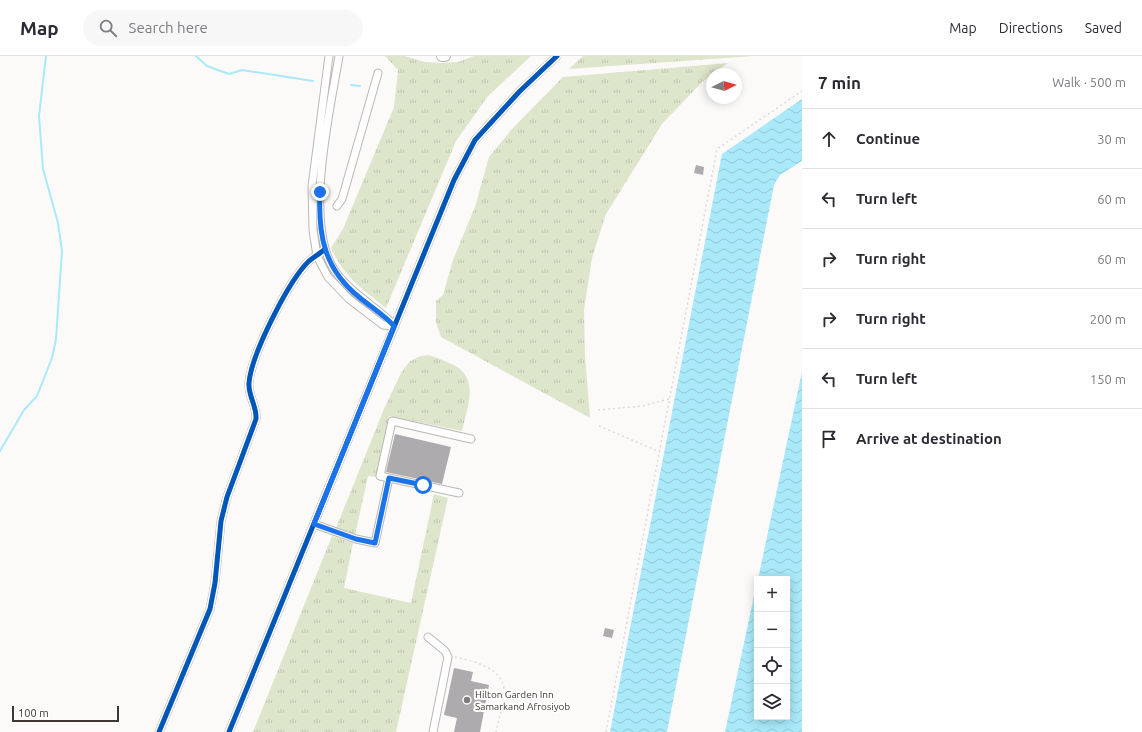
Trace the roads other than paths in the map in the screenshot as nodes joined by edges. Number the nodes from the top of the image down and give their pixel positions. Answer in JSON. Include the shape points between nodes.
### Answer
{"nodes":[{"id":1,"x":329,"y":56,"type":"edge"},
{"id":2,"x":338,"y":56,"type":"edge"},
{"id":3,"x":557,"y":56,"type":"edge"},
{"id":4,"x":378,"y":73,"type":"dead end"},
{"id":5,"x":337,"y":206,"type":"dead end"},
{"id":6,"x":324,"y":250,"type":"junction"},
{"id":7,"x":317,"y":256,"type":"junction"},
{"id":8,"x":394,"y":326,"type":"junction"},
{"id":9,"x":471,"y":439,"type":"dead end"},
{"id":10,"x":389,"y":478,"type":"junction"},
{"id":11,"x":459,"y":493,"type":"dead end"},
{"id":12,"x":314,"y":524,"type":"junction"},
{"id":13,"x":428,"y":637,"type":"dead end"},
{"id":14,"x":159,"y":732,"type":"edge"},
{"id":15,"x":229,"y":732,"type":"edge"},
{"id":16,"x":432,"y":732,"type":"edge"}],
"edges":[{"from":1,"to":7,"type":"street","via":[[312,186],[313,230]]},
{"from":2,"to":6,"type":"street","via":[[320,192]]},
{"from":3,"to":8,"type":"street","via":[[520,91],[475,140],[454,180]]},
{"from":4,"to":5,"type":"street","via":[[342,199]]},
{"from":6,"to":7,"type":"street"},
{"from":6,"to":8,"type":"street","via":[[349,289]]},
{"from":7,"to":8,"type":"street","via":[[328,277],[345,295],[383,325]]},
{"from":7,"to":14,"type":"street","via":[[309,261],[301,272],[269,324],[252,366],[249,386],[256,419],[226,497],[210,609]]},
{"from":8,"to":12,"type":"street"},
{"from":9,"to":10,"type":"street","via":[[392,422],[380,476]]},
{"from":10,"to":11,"type":"street"},
{"from":10,"to":12,"type":"street","via":[[375,543]]},
{"from":12,"to":15,"type":"street"},
{"from":13,"to":16,"type":"street","via":[[445,651],[448,657]]}]}
